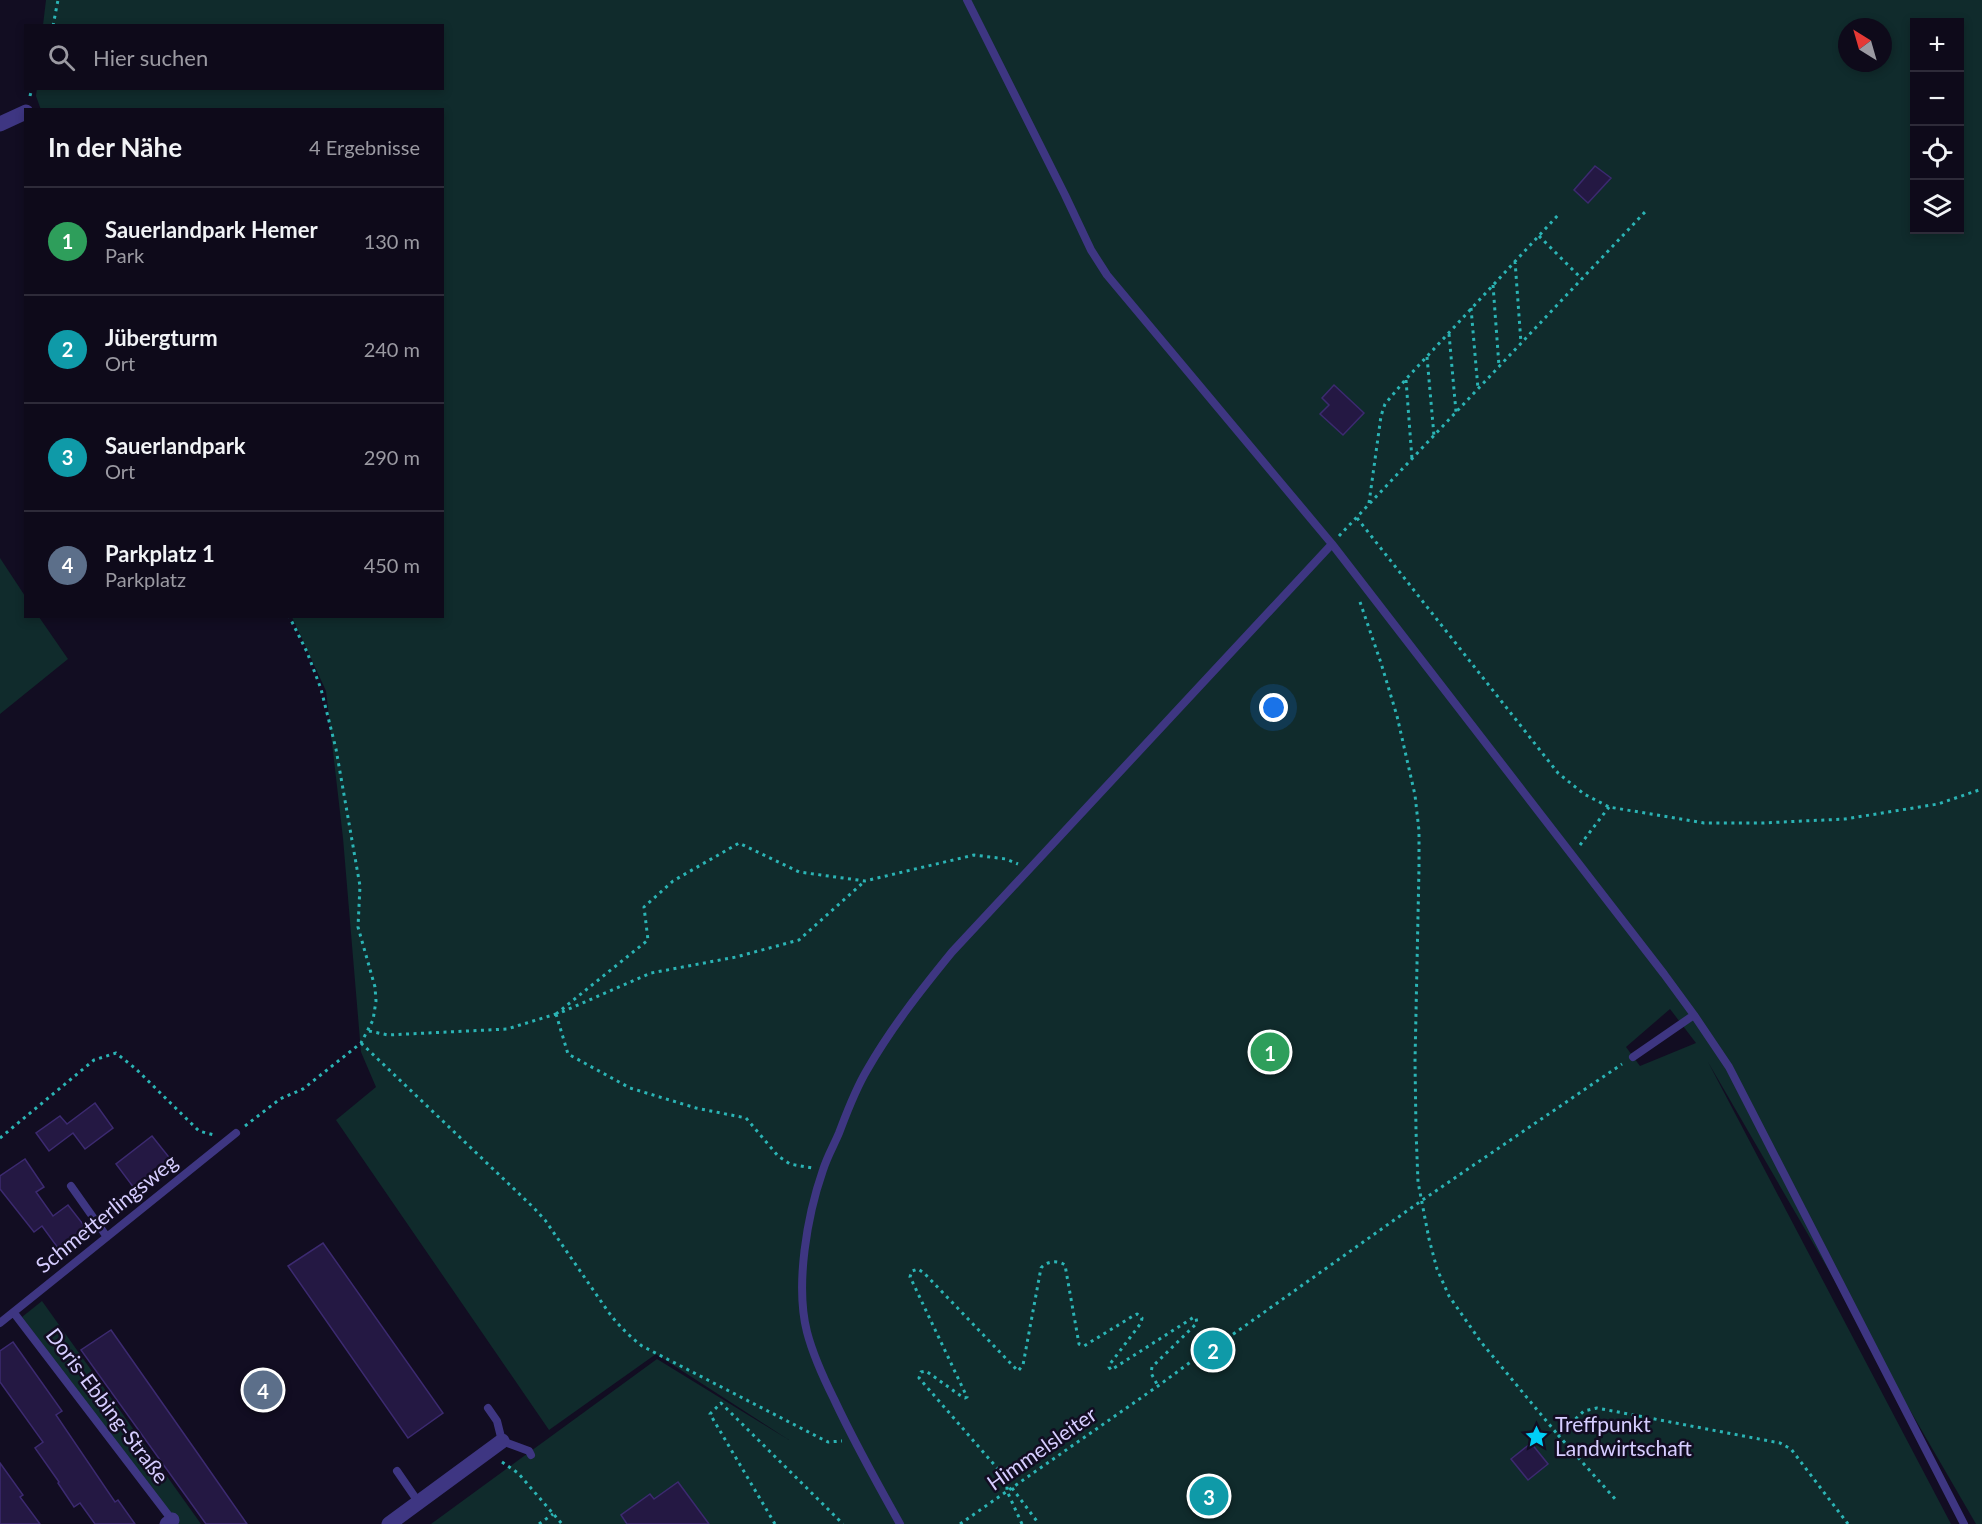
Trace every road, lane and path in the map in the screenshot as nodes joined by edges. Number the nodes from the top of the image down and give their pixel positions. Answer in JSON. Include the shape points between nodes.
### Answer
{"nodes":[{"id":1,"x":58,"y":0,"type":"edge"},
{"id":2,"x":967,"y":0,"type":"edge"},
{"id":3,"x":53,"y":24,"type":"edge"},
{"id":4,"x":24,"y":113,"type":"edge"},
{"id":5,"x":0,"y":124,"type":"edge"},
{"id":6,"x":1645,"y":212,"type":"dead end"},
{"id":7,"x":1559,"y":214,"type":"dead end"},
{"id":8,"x":1539,"y":236,"type":"junction"},
{"id":9,"x":1515,"y":261,"type":"junction"},
{"id":10,"x":1582,"y":279,"type":"junction"},
{"id":11,"x":1493,"y":285,"type":"junction"},
{"id":12,"x":1472,"y":308,"type":"junction"},
{"id":13,"x":1449,"y":332,"type":"junction"},
{"id":14,"x":1521,"y":343,"type":"junction"},
{"id":15,"x":1427,"y":356,"type":"junction"},
{"id":16,"x":1499,"y":366,"type":"junction"},
{"id":17,"x":1406,"y":379,"type":"junction"},
{"id":18,"x":1478,"y":389,"type":"junction"},
{"id":19,"x":1456,"y":412,"type":"junction"},
{"id":20,"x":1434,"y":436,"type":"junction"},
{"id":21,"x":1413,"y":459,"type":"junction"},
{"id":22,"x":1369,"y":504,"type":"junction"},
{"id":23,"x":1357,"y":518,"type":"junction"},
{"id":24,"x":1332,"y":543,"type":"junction"},
{"id":25,"x":1352,"y":569,"type":"junction"},
{"id":26,"x":291,"y":618,"type":"edge"},
{"id":27,"x":1982,"y":789,"type":"edge"},
{"id":28,"x":1609,"y":807,"type":"junction"},
{"id":29,"x":1569,"y":853,"type":"junction"},
{"id":30,"x":1031,"y":868,"type":"junction"},
{"id":31,"x":865,"y":880,"type":"junction"},
{"id":32,"x":556,"y":1014,"type":"junction"},
{"id":33,"x":1694,"y":1015,"type":"junction"},
{"id":34,"x":369,"y":1031,"type":"junction"},
{"id":35,"x":361,"y":1043,"type":"junction"},
{"id":36,"x":1633,"y":1057,"type":"joint"},
{"id":37,"x":236,"y":1133,"type":"junction"},
{"id":38,"x":0,"y":1138,"type":"edge"},
{"id":39,"x":823,"y":1171,"type":"junction"},
{"id":40,"x":71,"y":1186,"type":"dead end"},
{"id":41,"x":1421,"y":1201,"type":"junction"},
{"id":42,"x":108,"y":1237,"type":"junction"},
{"id":43,"x":14,"y":1313,"type":"junction"},
{"id":44,"x":0,"y":1323,"type":"edge"},
{"id":45,"x":1202,"y":1357,"type":"dead end"},
{"id":46,"x":1196,"y":1358,"type":"junction"},
{"id":47,"x":1158,"y":1386,"type":"junction"},
{"id":48,"x":488,"y":1408,"type":"dead end"},
{"id":49,"x":1558,"y":1434,"type":"junction"},
{"id":50,"x":852,"y":1437,"type":"junction"},
{"id":51,"x":502,"y":1441,"type":"junction"},
{"id":52,"x":489,"y":1451,"type":"junction"},
{"id":53,"x":531,"y":1455,"type":"dead end"},
{"id":54,"x":397,"y":1471,"type":"dead end"},
{"id":55,"x":1012,"y":1488,"type":"junction"},
{"id":56,"x":1007,"y":1491,"type":"junction"},
{"id":57,"x":1616,"y":1500,"type":"dead end"},
{"id":58,"x":419,"y":1503,"type":"junction"},
{"id":59,"x":553,"y":1514,"type":"junction"},
{"id":60,"x":169,"y":1522,"type":"edge"},
{"id":61,"x":389,"y":1524,"type":"edge"},
{"id":62,"x":539,"y":1524,"type":"edge"},
{"id":63,"x":562,"y":1524,"type":"edge"},
{"id":64,"x":775,"y":1524,"type":"edge"},
{"id":65,"x":843,"y":1524,"type":"edge"},
{"id":66,"x":900,"y":1524,"type":"edge"},
{"id":67,"x":960,"y":1524,"type":"edge"},
{"id":68,"x":1022,"y":1524,"type":"edge"},
{"id":69,"x":1039,"y":1524,"type":"edge"},
{"id":70,"x":1848,"y":1524,"type":"edge"},
{"id":71,"x":1964,"y":1524,"type":"edge"}],
"edges":[{"from":1,"to":3,"type":"path"},
{"from":2,"to":24,"type":"lane","via":[[1090,250]]},
{"from":4,"to":5,"type":"street"},
{"from":6,"to":10,"type":"path"},
{"from":7,"to":8,"type":"path"},
{"from":8,"to":9,"type":"path"},
{"from":8,"to":10,"type":"path"},
{"from":9,"to":11,"type":"path"},
{"from":9,"to":14,"type":"path"},
{"from":10,"to":14,"type":"path"},
{"from":11,"to":12,"type":"path"},
{"from":11,"to":16,"type":"path"},
{"from":12,"to":13,"type":"path"},
{"from":12,"to":18,"type":"path"},
{"from":13,"to":15,"type":"path"},
{"from":13,"to":19,"type":"path"},
{"from":14,"to":16,"type":"path"},
{"from":15,"to":17,"type":"path"},
{"from":15,"to":20,"type":"path"},
{"from":16,"to":18,"type":"path"},
{"from":17,"to":21,"type":"path"},
{"from":17,"to":22,"type":"path","via":[[1385,404],[1381,417]]},
{"from":18,"to":19,"type":"path"},
{"from":19,"to":20,"type":"path"},
{"from":20,"to":21,"type":"path"},
{"from":21,"to":22,"type":"path"},
{"from":22,"to":23,"type":"path"},
{"from":23,"to":24,"type":"path"},
{"from":23,"to":28,"type":"path","via":[[1558,773],[1584,794]]},
{"from":24,"to":25,"type":"lane"},
{"from":24,"to":30,"type":"lane"},
{"from":25,"to":29,"type":"lane"},
{"from":25,"to":41,"type":"path","via":[[1395,707],[1409,763],[1419,831],[1416,1119]]},
{"from":26,"to":34,"type":"path","via":[[321,689],[336,749],[360,886],[358,927],[376,994]]},
{"from":27,"to":28,"type":"path","via":[[1938,804],[1845,819],[1704,822]]},
{"from":28,"to":29,"type":"path","via":[[1584,842]]},
{"from":29,"to":33,"type":"lane"},
{"from":30,"to":31,"type":"path","via":[[974,855]]},
{"from":30,"to":39,"type":"lane","via":[[952,952],[903,1013],[866,1072]]},
{"from":31,"to":32,"type":"path","via":[[799,940],[651,974]]},
{"from":31,"to":32,"type":"path","via":[[799,872],[739,843],[673,881],[644,907],[648,940]]},
{"from":32,"to":34,"type":"path","via":[[507,1029],[387,1035]]},
{"from":32,"to":39,"type":"path","via":[[568,1054],[630,1088],[746,1119],[778,1156],[790,1164]]},
{"from":33,"to":36,"type":"lane"},
{"from":33,"to":71,"type":"lane","via":[[1729,1067]]},
{"from":34,"to":35,"type":"path"},
{"from":35,"to":37,"type":"path","via":[[303,1089],[280,1099]]},
{"from":35,"to":50,"type":"path","via":[[534,1208],[611,1317],[636,1341],[828,1442]]},
{"from":36,"to":41,"type":"path"},
{"from":37,"to":38,"type":"path","via":[[221,1136],[199,1131],[116,1053],[94,1060]]},
{"from":37,"to":42,"type":"lane","name":"Schmetterlingsweg"},
{"from":39,"to":50,"type":"lane","via":[[804,1256],[802,1308],[812,1351]]},
{"from":40,"to":42,"type":"lane"},
{"from":41,"to":46,"type":"path","via":[[1225,1340],[1211,1334],[1202,1338],[1197,1344]]},
{"from":41,"to":49,"type":"path","via":[[1437,1269],[1449,1296]]},
{"from":42,"to":43,"type":"lane","name":"Schmetterlingsweg"},
{"from":43,"to":44,"type":"lane","name":"Schmetterlingsweg"},
{"from":43,"to":60,"type":"lane","name":"Doris-Ebbing-Straße"},
{"from":45,"to":46,"type":"path"},
{"from":46,"to":47,"type":"path","name":"Himmelsleiter"},
{"from":47,"to":55,"type":"path","name":"Himmelsleiter"},
{"from":47,"to":56,"type":"path","via":[[1152,1367],[1197,1323],[1196,1318],[1111,1370],[1110,1364],[1142,1318],[1137,1314],[1081,1346],[1065,1265],[1047,1263],[1041,1268],[1023,1365],[1018,1371],[924,1273],[914,1269],[910,1274],[912,1281],[967,1397],[926,1371],[919,1378],[1004,1476]]},
{"from":48,"to":51,"type":"lane","via":[[497,1421]]},
{"from":49,"to":57,"type":"path"},
{"from":49,"to":70,"type":"path","via":[[1584,1411],[1597,1407],[1780,1443],[1791,1449]]},
{"from":50,"to":66,"type":"lane"},
{"from":51,"to":52,"type":"street"},
{"from":51,"to":53,"type":"lane"},
{"from":52,"to":58,"type":"street"},
{"from":52,"to":59,"type":"path","via":[[518,1473]]},
{"from":54,"to":58,"type":"lane"},
{"from":55,"to":56,"type":"path","name":"Himmelsleiter"},
{"from":55,"to":69,"type":"path"},
{"from":56,"to":67,"type":"path","name":"Himmelsleiter"},
{"from":56,"to":68,"type":"path"},
{"from":58,"to":61,"type":"street"},
{"from":59,"to":62,"type":"path"},
{"from":59,"to":63,"type":"path"},
{"from":64,"to":65,"type":"path","via":[[710,1414],[721,1403]]}]}
